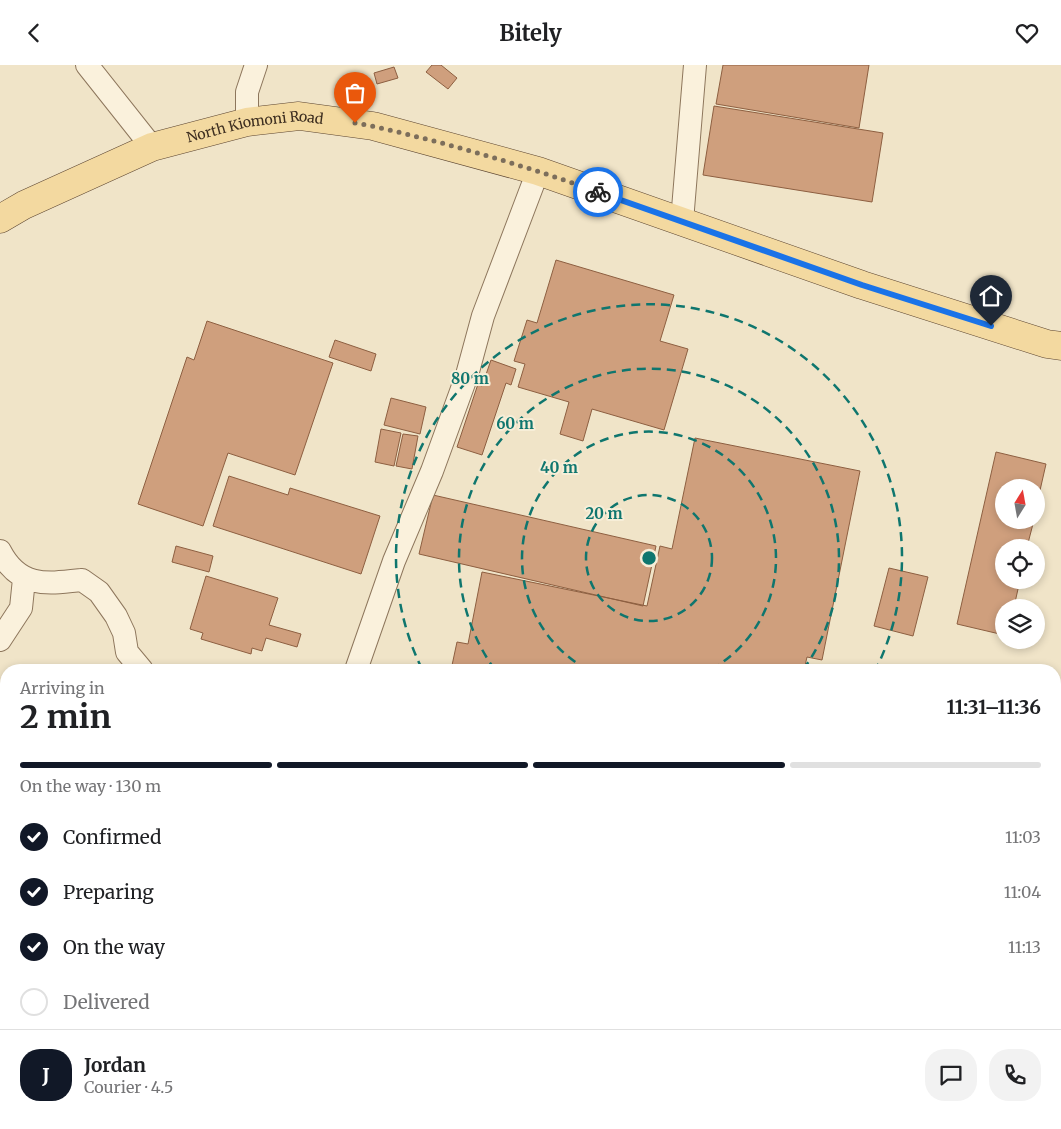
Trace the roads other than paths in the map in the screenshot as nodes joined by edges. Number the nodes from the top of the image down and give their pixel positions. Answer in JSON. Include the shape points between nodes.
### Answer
{"nodes":[{"id":1,"x":87,"y":65,"type":"edge"},
{"id":2,"x":256,"y":65,"type":"edge"},
{"id":3,"x":695,"y":65,"type":"edge"},
{"id":4,"x":247,"y":122,"type":"junction"},
{"id":5,"x":152,"y":147,"type":"junction"},
{"id":6,"x":538,"y":171,"type":"junction"},
{"id":7,"x":0,"y":219,"type":"edge"},
{"id":8,"x":682,"y":221,"type":"junction"},
{"id":9,"x":1061,"y":346,"type":"edge"},
{"id":10,"x":0,"y":551,"type":"edge"},
{"id":11,"x":24,"y":579,"type":"junction"},
{"id":12,"x":0,"y":640,"type":"edge"},
{"id":13,"x":137,"y":664,"type":"edge"},
{"id":14,"x":358,"y":664,"type":"edge"}],
"edges":[{"from":1,"to":5,"type":"street"},
{"from":2,"to":4,"type":"street","via":[[247,92]]},
{"from":3,"to":8,"type":"street"},
{"from":4,"to":5,"type":"main road","name":"North Kiomoni Road"},
{"from":4,"to":6,"type":"main road","name":"North Kiomoni Road","via":[[299,116],[373,126]]},
{"from":5,"to":7,"type":"main road","name":"North Kiomoni Road"},
{"from":6,"to":8,"type":"main road","name":"North Kiomoni Road"},
{"from":6,"to":14,"type":"street","via":[[482,316],[467,375],[432,471],[394,561]]},
{"from":8,"to":9,"type":"main road","name":"North Kiomoni Road","via":[[862,285]]},
{"from":10,"to":11,"type":"street","via":[[6,562]]},
{"from":11,"to":12,"type":"street","via":[[21,608]]},
{"from":11,"to":13,"type":"street","via":[[48,584],[82,580],[99,591],[116,616],[124,633],[127,652]]}]}
